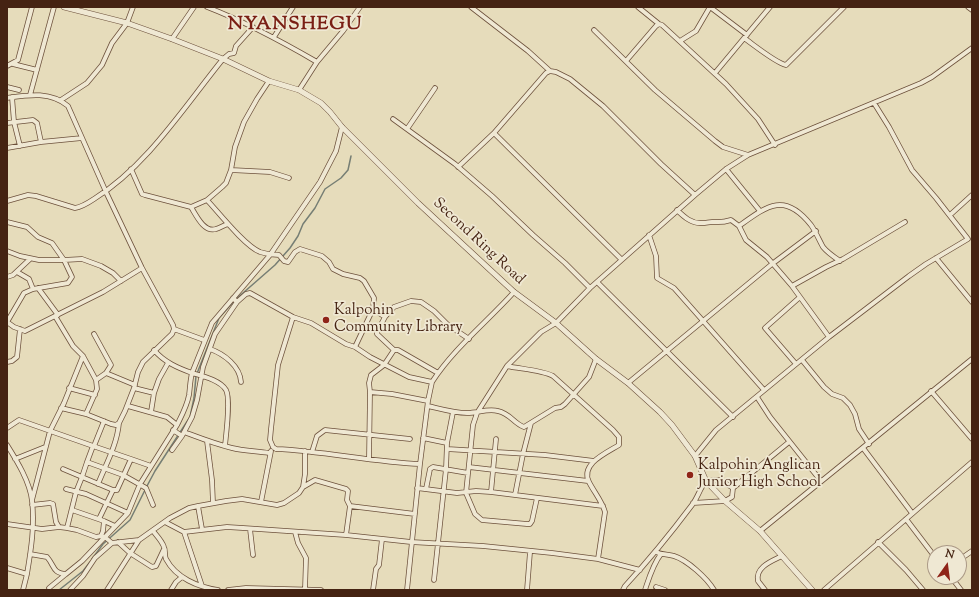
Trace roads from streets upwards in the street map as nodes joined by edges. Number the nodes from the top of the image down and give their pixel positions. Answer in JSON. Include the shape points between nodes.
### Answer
{"nodes":[{"id":1,"x":32,"y":7,"type":"edge"},
{"id":2,"x":54,"y":7,"type":"edge"},
{"id":3,"x":64,"y":7,"type":"edge"},
{"id":4,"x":133,"y":7,"type":"edge"},
{"id":5,"x":194,"y":7,"type":"edge"},
{"id":6,"x":207,"y":7,"type":"edge"},
{"id":7,"x":293,"y":7,"type":"edge"},
{"id":8,"x":360,"y":7,"type":"edge"},
{"id":9,"x":471,"y":7,"type":"edge"},
{"id":10,"x":638,"y":7,"type":"edge"},
{"id":11,"x":770,"y":7,"type":"edge"},
{"id":12,"x":844,"y":7,"type":"edge"},
{"id":13,"x":968,"y":7,"type":"edge"},
{"id":14,"x":972,"y":10,"type":"edge"},
{"id":15,"x":127,"y":23,"type":"junction"},
{"id":16,"x":659,"y":24,"type":"junction"},
{"id":17,"x":253,"y":27,"type":"junction"},
{"id":18,"x":594,"y":30,"type":"dead end"},
{"id":19,"x":745,"y":36,"type":"junction"},
{"id":20,"x":274,"y":37,"type":"junction"},
{"id":21,"x":172,"y":39,"type":"junction"},
{"id":22,"x":680,"y":41,"type":"junction"},
{"id":23,"x":972,"y":48,"type":"edge"},
{"id":24,"x":223,"y":59,"type":"junction"},
{"id":25,"x":317,"y":62,"type":"junction"},
{"id":26,"x":626,"y":62,"type":"junction"},
{"id":27,"x":12,"y":64,"type":"junction"},
{"id":28,"x":7,"y":66,"type":"edge"},
{"id":29,"x":37,"y":70,"type":"junction"},
{"id":30,"x":550,"y":71,"type":"junction"},
{"id":31,"x":715,"y":73,"type":"junction"},
{"id":32,"x":269,"y":81,"type":"junction"},
{"id":33,"x":7,"y":87,"type":"edge"},
{"id":34,"x":435,"y":88,"type":"dead end"},
{"id":35,"x":19,"y":90,"type":"dead end"},
{"id":36,"x":299,"y":90,"type":"junction"},
{"id":37,"x":30,"y":95,"type":"junction"},
{"id":38,"x":9,"y":98,"type":"edge"},
{"id":39,"x":61,"y":100,"type":"junction"},
{"id":40,"x":874,"y":103,"type":"junction"},
{"id":41,"x":393,"y":119,"type":"dead end"},
{"id":42,"x":14,"y":122,"type":"junction"},
{"id":43,"x":7,"y":123,"type":"edge"},
{"id":44,"x":342,"y":127,"type":"junction"},
{"id":45,"x":407,"y":129,"type":"junction"},
{"id":46,"x":494,"y":133,"type":"junction"},
{"id":47,"x":82,"y":138,"type":"junction"},
{"id":48,"x":41,"y":142,"type":"junction"},
{"id":49,"x":775,"y":144,"type":"junction"},
{"id":50,"x":20,"y":146,"type":"junction"},
{"id":51,"x":7,"y":149,"type":"edge"},
{"id":52,"x":748,"y":155,"type":"junction"},
{"id":53,"x":458,"y":167,"type":"junction"},
{"id":54,"x":131,"y":169,"type":"junction"},
{"id":55,"x":726,"y":169,"type":"junction"},
{"id":56,"x":231,"y":170,"type":"junction"},
{"id":57,"x":289,"y":178,"type":"dead end"},
{"id":58,"x":106,"y":192,"type":"junction"},
{"id":59,"x":695,"y":195,"type":"junction"},
{"id":60,"x":972,"y":195,"type":"edge"},
{"id":61,"x":207,"y":200,"type":"junction"},
{"id":62,"x":7,"y":201,"type":"edge"},
{"id":63,"x":191,"y":207,"type":"junction"},
{"id":64,"x":677,"y":210,"type":"junction"},
{"id":65,"x":760,"y":211,"type":"junction"},
{"id":66,"x":950,"y":215,"type":"junction"},
{"id":67,"x":7,"y":222,"type":"edge"},
{"id":68,"x":905,"y":222,"type":"dead end"},
{"id":69,"x":228,"y":224,"type":"junction"},
{"id":70,"x":739,"y":226,"type":"junction"},
{"id":71,"x":816,"y":232,"type":"junction"},
{"id":72,"x":649,"y":235,"type":"junction"},
{"id":73,"x":970,"y":240,"type":"edge"},
{"id":74,"x":7,"y":251,"type":"edge"},
{"id":75,"x":270,"y":255,"type":"junction"},
{"id":76,"x":936,"y":258,"type":"junction"},
{"id":77,"x":30,"y":259,"type":"junction"},
{"id":78,"x":64,"y":260,"type":"junction"},
{"id":79,"x":621,"y":260,"type":"junction"},
{"id":80,"x":840,"y":261,"type":"junction"},
{"id":81,"x":772,"y":264,"type":"junction"},
{"id":82,"x":142,"y":268,"type":"junction"},
{"id":83,"x":17,"y":272,"type":"junction"},
{"id":84,"x":7,"y":277,"type":"edge"},
{"id":85,"x":122,"y":281,"type":"junction"},
{"id":86,"x":597,"y":282,"type":"junction"},
{"id":87,"x":792,"y":286,"type":"junction"},
{"id":88,"x":38,"y":288,"type":"junction"},
{"id":89,"x":590,"y":288,"type":"junction"},
{"id":90,"x":33,"y":289,"type":"junction"},
{"id":91,"x":514,"y":292,"type":"junction"},
{"id":92,"x":800,"y":298,"type":"junction"},
{"id":93,"x":235,"y":300,"type":"junction"},
{"id":94,"x":972,"y":302,"type":"edge"},
{"id":95,"x":373,"y":308,"type":"junction"},
{"id":96,"x":56,"y":316,"type":"junction"},
{"id":97,"x":293,"y":317,"type":"junction"},
{"id":98,"x":385,"y":317,"type":"junction"},
{"id":99,"x":703,"y":320,"type":"junction"},
{"id":100,"x":7,"y":322,"type":"edge"},
{"id":101,"x":556,"y":323,"type":"junction"},
{"id":102,"x":20,"y":329,"type":"junction"},
{"id":103,"x":174,"y":329,"type":"junction"},
{"id":104,"x":94,"y":334,"type":"dead end"},
{"id":105,"x":829,"y":337,"type":"junction"},
{"id":106,"x":469,"y":339,"type":"junction"},
{"id":107,"x":204,"y":340,"type":"junction"},
{"id":108,"x":355,"y":347,"type":"junction"},
{"id":109,"x":210,"y":348,"type":"junction"},
{"id":110,"x":154,"y":350,"type":"junction"},
{"id":111,"x":394,"y":350,"type":"junction"},
{"id":112,"x":666,"y":350,"type":"junction"},
{"id":113,"x":83,"y":356,"type":"junction"},
{"id":114,"x":596,"y":359,"type":"junction"},
{"id":115,"x":802,"y":360,"type":"junction"},
{"id":116,"x":970,"y":360,"type":"edge"},
{"id":117,"x":7,"y":362,"type":"edge"},
{"id":118,"x":168,"y":363,"type":"junction"},
{"id":119,"x":796,"y":364,"type":"junction"},
{"id":120,"x":384,"y":365,"type":"junction"},
{"id":121,"x":507,"y":366,"type":"junction"},
{"id":122,"x":972,"y":366,"type":"edge"},
{"id":123,"x":106,"y":373,"type":"junction"},
{"id":124,"x":438,"y":373,"type":"junction"},
{"id":125,"x":196,"y":374,"type":"junction"},
{"id":126,"x":96,"y":380,"type":"junction"},
{"id":127,"x":241,"y":382,"type":"dead end"},
{"id":128,"x":432,"y":382,"type":"junction"},
{"id":129,"x":628,"y":383,"type":"junction"},
{"id":130,"x":134,"y":386,"type":"junction"},
{"id":131,"x":69,"y":388,"type":"junction"},
{"id":132,"x":764,"y":390,"type":"junction"},
{"id":133,"x":931,"y":391,"type":"junction"},
{"id":134,"x":370,"y":392,"type":"junction"},
{"id":135,"x":154,"y":393,"type":"junction"},
{"id":136,"x":95,"y":395,"type":"junction"},
{"id":137,"x":574,"y":395,"type":"junction"},
{"id":138,"x":757,"y":397,"type":"junction"},
{"id":139,"x":428,"y":403,"type":"junction"},
{"id":140,"x":128,"y":406,"type":"junction"},
{"id":141,"x":61,"y":408,"type":"junction"},
{"id":142,"x":151,"y":412,"type":"junction"},
{"id":143,"x":453,"y":412,"type":"junction"},
{"id":144,"x":477,"y":413,"type":"junction"},
{"id":145,"x":86,"y":414,"type":"junction"},
{"id":146,"x":733,"y":417,"type":"junction"},
{"id":147,"x":104,"y":421,"type":"junction"},
{"id":148,"x":119,"y":423,"type":"junction"},
{"id":149,"x":531,"y":423,"type":"junction"},
{"id":150,"x":177,"y":425,"type":"junction"},
{"id":151,"x":7,"y":428,"type":"edge"},
{"id":152,"x":50,"y":431,"type":"junction"},
{"id":153,"x":179,"y":433,"type":"junction"},
{"id":154,"x":370,"y":435,"type":"junction"},
{"id":155,"x":423,"y":438,"type":"junction"},
{"id":156,"x":972,"y":438,"type":"edge"},
{"id":157,"x":410,"y":439,"type":"dead end"},
{"id":158,"x":496,"y":439,"type":"dead end"},
{"id":159,"x":207,"y":441,"type":"junction"},
{"id":160,"x":789,"y":442,"type":"junction"},
{"id":161,"x":447,"y":443,"type":"junction"},
{"id":162,"x":869,"y":444,"type":"junction"},
{"id":163,"x":7,"y":445,"type":"edge"},
{"id":164,"x":94,"y":446,"type":"junction"},
{"id":165,"x":225,"y":446,"type":"junction"},
{"id":166,"x":45,"y":447,"type":"junction"},
{"id":167,"x":273,"y":447,"type":"junction"},
{"id":168,"x":863,"y":448,"type":"junction"},
{"id":169,"x":447,"y":449,"type":"junction"},
{"id":170,"x":172,"y":450,"type":"dead end"},
{"id":171,"x":305,"y":451,"type":"junction"},
{"id":172,"x":470,"y":451,"type":"junction"},
{"id":173,"x":312,"y":452,"type":"junction"},
{"id":174,"x":494,"y":452,"type":"junction"},
{"id":175,"x":112,"y":453,"type":"junction"},
{"id":176,"x":269,"y":453,"type":"junction"},
{"id":177,"x":523,"y":454,"type":"junction"},
{"id":178,"x":695,"y":456,"type":"junction"},
{"id":179,"x":15,"y":459,"type":"junction"},
{"id":180,"x":131,"y":459,"type":"junction"},
{"id":181,"x":369,"y":459,"type":"junction"},
{"id":182,"x":594,"y":461,"type":"junction"},
{"id":183,"x":88,"y":462,"type":"junction"},
{"id":184,"x":972,"y":462,"type":"edge"},
{"id":185,"x":420,"y":464,"type":"junction"},
{"id":186,"x":151,"y":466,"type":"junction"},
{"id":187,"x":469,"y":467,"type":"junction"},
{"id":188,"x":104,"y":468,"type":"junction"},
{"id":189,"x":63,"y":469,"type":"dead end"},
{"id":190,"x":446,"y":469,"type":"junction"},
{"id":191,"x":493,"y":469,"type":"junction"},
{"id":192,"x":519,"y":472,"type":"junction"},
{"id":193,"x":468,"y":473,"type":"junction"},
{"id":194,"x":123,"y":475,"type":"junction"},
{"id":195,"x":82,"y":477,"type":"junction"},
{"id":196,"x":588,"y":481,"type":"junction"},
{"id":197,"x":706,"y":481,"type":"junction"},
{"id":198,"x":821,"y":481,"type":"junction"},
{"id":199,"x":98,"y":484,"type":"junction"},
{"id":200,"x":143,"y":486,"type":"junction"},
{"id":201,"x":303,"y":487,"type":"junction"},
{"id":202,"x":417,"y":488,"type":"junction"},
{"id":203,"x":733,"y":488,"type":"junction"},
{"id":204,"x":66,"y":489,"type":"dead end"},
{"id":205,"x":426,"y":489,"type":"junction"},
{"id":206,"x":113,"y":490,"type":"junction"},
{"id":207,"x":443,"y":491,"type":"junction"},
{"id":208,"x":76,"y":492,"type":"junction"},
{"id":209,"x":491,"y":492,"type":"junction"},
{"id":210,"x":466,"y":493,"type":"junction"},
{"id":211,"x":515,"y":495,"type":"junction"},
{"id":212,"x":537,"y":498,"type":"junction"},
{"id":213,"x":32,"y":500,"type":"junction"},
{"id":214,"x":725,"y":501,"type":"junction"},
{"id":215,"x":261,"y":502,"type":"junction"},
{"id":216,"x":107,"y":503,"type":"junction"},
{"id":217,"x":213,"y":503,"type":"junction"},
{"id":218,"x":693,"y":503,"type":"junction"},
{"id":219,"x":32,"y":505,"type":"junction"},
{"id":220,"x":153,"y":505,"type":"dead end"},
{"id":221,"x":198,"y":506,"type":"junction"},
{"id":222,"x":350,"y":506,"type":"junction"},
{"id":223,"x":603,"y":507,"type":"junction"},
{"id":224,"x":72,"y":510,"type":"junction"},
{"id":225,"x":128,"y":512,"type":"junction"},
{"id":226,"x":912,"y":513,"type":"junction"},
{"id":227,"x":415,"y":514,"type":"junction"},
{"id":228,"x":100,"y":519,"type":"junction"},
{"id":229,"x":906,"y":519,"type":"junction"},
{"id":230,"x":104,"y":521,"type":"junction"},
{"id":231,"x":165,"y":522,"type":"junction"},
{"id":232,"x":7,"y":524,"type":"edge"},
{"id":233,"x":115,"y":526,"type":"junction"},
{"id":234,"x":59,"y":527,"type":"junction"},
{"id":235,"x":33,"y":528,"type":"junction"},
{"id":236,"x":67,"y":528,"type":"junction"},
{"id":237,"x":202,"y":529,"type":"junction"},
{"id":238,"x":250,"y":529,"type":"junction"},
{"id":239,"x":153,"y":531,"type":"junction"},
{"id":240,"x":760,"y":531,"type":"junction"},
{"id":241,"x":184,"y":532,"type":"junction"},
{"id":242,"x":295,"y":532,"type":"junction"},
{"id":243,"x":346,"y":536,"type":"junction"},
{"id":244,"x":106,"y":539,"type":"junction"},
{"id":245,"x":382,"y":539,"type":"junction"},
{"id":246,"x":139,"y":540,"type":"junction"},
{"id":247,"x":118,"y":542,"type":"junction"},
{"id":248,"x":412,"y":542,"type":"junction"},
{"id":249,"x":878,"y":542,"type":"junction"},
{"id":250,"x":437,"y":544,"type":"junction"},
{"id":251,"x":927,"y":547,"type":"edge"},
{"id":252,"x":165,"y":548,"type":"junction"},
{"id":253,"x":530,"y":552,"type":"junction"},
{"id":254,"x":656,"y":552,"type":"junction"},
{"id":255,"x":130,"y":553,"type":"junction"},
{"id":256,"x":30,"y":554,"type":"junction"},
{"id":257,"x":661,"y":554,"type":"junction"},
{"id":258,"x":252,"y":555,"type":"dead end"},
{"id":259,"x":782,"y":556,"type":"junction"},
{"id":260,"x":598,"y":559,"type":"junction"},
{"id":261,"x":7,"y":568,"type":"edge"},
{"id":262,"x":640,"y":570,"type":"junction"},
{"id":263,"x":27,"y":574,"type":"junction"},
{"id":264,"x":66,"y":574,"type":"junction"},
{"id":265,"x":182,"y":577,"type":"junction"},
{"id":266,"x":434,"y":580,"type":"dead end"},
{"id":267,"x":202,"y":586,"type":"junction"},
{"id":268,"x":656,"y":587,"type":"dead end"},
{"id":269,"x":49,"y":588,"type":"dead end"},
{"id":270,"x":253,"y":589,"type":"edge"},
{"id":271,"x":305,"y":589,"type":"junction"},
{"id":272,"x":23,"y":590,"type":"edge"},
{"id":273,"x":70,"y":590,"type":"edge"},
{"id":274,"x":107,"y":590,"type":"edge"},
{"id":275,"x":171,"y":590,"type":"edge"},
{"id":276,"x":218,"y":590,"type":"edge"},
{"id":277,"x":228,"y":590,"type":"edge"},
{"id":278,"x":280,"y":590,"type":"edge"},
{"id":279,"x":321,"y":590,"type":"edge"},
{"id":280,"x":373,"y":590,"type":"edge"},
{"id":281,"x":407,"y":590,"type":"edge"},
{"id":282,"x":526,"y":590,"type":"edge"},
{"id":283,"x":623,"y":590,"type":"edge"},
{"id":284,"x":645,"y":590,"type":"edge"},
{"id":285,"x":665,"y":590,"type":"edge"},
{"id":286,"x":714,"y":590,"type":"edge"},
{"id":287,"x":765,"y":590,"type":"edge"},
{"id":288,"x":812,"y":590,"type":"edge"},
{"id":289,"x":824,"y":590,"type":"edge"},
{"id":290,"x":923,"y":590,"type":"edge"}],
"edges":[{"from":1,"to":27,"type":"street","via":[[18,60]]},
{"from":2,"to":29,"type":"street"},
{"from":3,"to":15,"type":"street","name":"Second Ring Road"},
{"from":4,"to":15,"type":"street"},
{"from":5,"to":21,"type":"street"},
{"from":6,"to":17,"type":"street"},
{"from":7,"to":20,"type":"street"},
{"from":8,"to":25,"type":"street"},
{"from":9,"to":30,"type":"street"},
{"from":10,"to":16,"type":"street"},
{"from":11,"to":19,"type":"street"},
{"from":12,"to":19,"type":"street","via":[[786,65]]},
{"from":13,"to":14,"type":"street"},
{"from":15,"to":21,"type":"street","name":"Second Ring Road"},
{"from":15,"to":39,"type":"street","via":[[112,43],[102,65],[91,78]]},
{"from":16,"to":22,"type":"street"},
{"from":16,"to":26,"type":"street"},
{"from":17,"to":20,"type":"street"},
{"from":17,"to":24,"type":"street","via":[[236,46],[234,53]]},
{"from":18,"to":26,"type":"street"},
{"from":19,"to":22,"type":"street","via":[[710,7],[696,31]]},
{"from":19,"to":31,"type":"street"},
{"from":20,"to":25,"type":"street"},
{"from":21,"to":24,"type":"street","name":"Second Ring Road"},
{"from":22,"to":31,"type":"street"},
{"from":23,"to":40,"type":"street","via":[[932,77]]},
{"from":24,"to":32,"type":"street","name":"Second Ring Road"},
{"from":24,"to":54,"type":"street","via":[[158,141]]},
{"from":25,"to":36,"type":"street"},
{"from":26,"to":52,"type":"street","via":[[674,108],[719,144]]},
{"from":27,"to":28,"type":"street"},
{"from":27,"to":29,"type":"street"},
{"from":29,"to":37,"type":"street"},
{"from":30,"to":46,"type":"street"},
{"from":30,"to":59,"type":"street","via":[[570,78],[603,106]]},
{"from":31,"to":49,"type":"street","via":[[758,118]]},
{"from":32,"to":36,"type":"street","name":"Second Ring Road"},
{"from":32,"to":56,"type":"street","via":[[242,127]]},
{"from":33,"to":35,"type":"street"},
{"from":34,"to":45,"type":"street"},
{"from":36,"to":44,"type":"street","name":"Second Ring Road","via":[[321,103]]},
{"from":37,"to":38,"type":"street"},
{"from":37,"to":39,"type":"street"},
{"from":38,"to":42,"type":"street"},
{"from":39,"to":47,"type":"street","via":[[71,111]]},
{"from":40,"to":49,"type":"street"},
{"from":40,"to":66,"type":"street","via":[[912,170]]},
{"from":41,"to":45,"type":"street"},
{"from":42,"to":43,"type":"street"},
{"from":42,"to":48,"type":"street","via":[[37,122]]},
{"from":42,"to":50,"type":"street"},
{"from":44,"to":75,"type":"street","via":[[336,152],[320,182]]},
{"from":44,"to":91,"type":"street","name":"Second Ring Road"},
{"from":45,"to":53,"type":"street"},
{"from":46,"to":53,"type":"street"},
{"from":46,"to":79,"type":"street"},
{"from":47,"to":48,"type":"street"},
{"from":47,"to":58,"type":"street"},
{"from":48,"to":50,"type":"street"},
{"from":49,"to":52,"type":"street"},
{"from":50,"to":51,"type":"street"},
{"from":52,"to":55,"type":"street"},
{"from":53,"to":89,"type":"street"},
{"from":54,"to":58,"type":"street"},
{"from":54,"to":63,"type":"street","via":[[142,194]]},
{"from":55,"to":59,"type":"street"},
{"from":55,"to":65,"type":"street"},
{"from":56,"to":57,"type":"street","via":[[270,172]]},
{"from":56,"to":61,"type":"street","via":[[226,183]]},
{"from":58,"to":62,"type":"street","via":[[75,208],[32,195]]},
{"from":58,"to":82,"type":"street"},
{"from":59,"to":64,"type":"street"},
{"from":60,"to":66,"type":"street"},
{"from":61,"to":63,"type":"street"},
{"from":61,"to":69,"type":"street"},
{"from":63,"to":69,"type":"street","via":[[208,229],[214,230]]},
{"from":64,"to":70,"type":"street","via":[[692,222],[721,223],[731,220]]},
{"from":64,"to":72,"type":"street"},
{"from":65,"to":70,"type":"street"},
{"from":65,"to":71,"type":"street","via":[[777,205],[793,208],[799,211]]},
{"from":66,"to":73,"type":"street"},
{"from":67,"to":78,"type":"street","via":[[27,227],[38,237],[52,243]]},
{"from":68,"to":80,"type":"street"},
{"from":69,"to":75,"type":"street","via":[[253,248]]},
{"from":70,"to":81,"type":"street","via":[[746,240]]},
{"from":71,"to":80,"type":"street","via":[[824,247]]},
{"from":71,"to":81,"type":"street"},
{"from":72,"to":79,"type":"street"},
{"from":72,"to":99,"type":"street","via":[[656,256],[657,278],[674,288]]},
{"from":73,"to":76,"type":"street"},
{"from":74,"to":77,"type":"street"},
{"from":75,"to":93,"type":"street"},
{"from":75,"to":95,"type":"street","via":[[279,255],[288,262],[295,252],[300,250],[322,256],[333,269],[364,281],[374,298]]},
{"from":76,"to":94,"type":"street"},
{"from":76,"to":105,"type":"street"},
{"from":77,"to":78,"type":"street"},
{"from":77,"to":83,"type":"street"},
{"from":78,"to":85,"type":"street","via":[[77,258],[90,261],[113,273]]},
{"from":78,"to":88,"type":"street","via":[[72,277],[68,283]]},
{"from":79,"to":86,"type":"street"},
{"from":80,"to":87,"type":"street"},
{"from":81,"to":87,"type":"street"},
{"from":81,"to":99,"type":"street"},
{"from":82,"to":85,"type":"street"},
{"from":82,"to":103,"type":"street"},
{"from":83,"to":84,"type":"street"},
{"from":83,"to":90,"type":"street","via":[[28,279]]},
{"from":85,"to":96,"type":"street"},
{"from":86,"to":89,"type":"street"},
{"from":86,"to":112,"type":"street"},
{"from":87,"to":92,"type":"street"},
{"from":88,"to":90,"type":"street"},
{"from":88,"to":96,"type":"street"},
{"from":89,"to":101,"type":"street"},
{"from":90,"to":100,"type":"street","via":[[24,293]]},
{"from":91,"to":101,"type":"street","name":"Second Ring Road"},
{"from":91,"to":106,"type":"street"},
{"from":92,"to":105,"type":"street"},
{"from":92,"to":119,"type":"street","via":[[765,328]]},
{"from":93,"to":97,"type":"street","via":[[250,293]]},
{"from":93,"to":107,"type":"street","via":[[212,323]]},
{"from":93,"to":109,"type":"street","via":[[215,334]]},
{"from":95,"to":98,"type":"street"},
{"from":95,"to":108,"type":"street"},
{"from":96,"to":102,"type":"street","via":[[25,331]]},
{"from":96,"to":113,"type":"street"},
{"from":97,"to":108,"type":"street","via":[[312,323]]},
{"from":97,"to":167,"type":"street","via":[[278,365],[270,440]]},
{"from":98,"to":106,"type":"street","via":[[394,307],[411,301],[421,302],[448,326]]},
{"from":98,"to":111,"type":"street","via":[[377,332]]},
{"from":99,"to":112,"type":"street"},
{"from":99,"to":132,"type":"street"},
{"from":100,"to":102,"type":"street"},
{"from":101,"to":114,"type":"street","name":"Second Ring Road"},
{"from":101,"to":121,"type":"street","via":[[541,332]]},
{"from":102,"to":117,"type":"street","via":[[17,357]]},
{"from":103,"to":107,"type":"street"},
{"from":103,"to":110,"type":"street"},
{"from":104,"to":123,"type":"street","via":[[111,365]]},
{"from":105,"to":115,"type":"street"},
{"from":106,"to":124,"type":"street"},
{"from":107,"to":125,"type":"street"},
{"from":108,"to":120,"type":"street"},
{"from":109,"to":125,"type":"street","via":[[203,367]]},
{"from":109,"to":127,"type":"street","via":[[228,358],[241,375]]},
{"from":110,"to":118,"type":"street"},
{"from":110,"to":130,"type":"street","via":[[138,372]]},
{"from":111,"to":120,"type":"street"},
{"from":111,"to":124,"type":"street"},
{"from":112,"to":129,"type":"street"},
{"from":112,"to":146,"type":"street"},
{"from":113,"to":126,"type":"street"},
{"from":113,"to":131,"type":"street"},
{"from":114,"to":129,"type":"street","name":"Second Ring Road"},
{"from":114,"to":137,"type":"street","via":[[589,377]]},
{"from":115,"to":119,"type":"street"},
{"from":115,"to":162,"type":"street","via":[[824,387],[850,405],[859,429]]},
{"from":116,"to":122,"type":"street"},
{"from":116,"to":133,"type":"street"},
{"from":118,"to":125,"type":"street"},
{"from":118,"to":135,"type":"street"},
{"from":119,"to":132,"type":"street"},
{"from":120,"to":128,"type":"street","via":[[414,379]]},
{"from":120,"to":134,"type":"street","via":[[370,375]]},
{"from":121,"to":137,"type":"street","via":[[549,374]]},
{"from":121,"to":144,"type":"street"},
{"from":123,"to":126,"type":"street"},
{"from":123,"to":130,"type":"street"},
{"from":124,"to":128,"type":"street"},
{"from":125,"to":150,"type":"street","via":[[189,384],[186,406]]},
{"from":125,"to":153,"type":"street","via":[[197,400],[192,417]]},
{"from":125,"to":165,"type":"street","via":[[225,389],[228,398]]},
{"from":126,"to":136,"type":"street"},
{"from":128,"to":139,"type":"street"},
{"from":129,"to":178,"type":"street","name":"Second Ring Road","via":[[672,425]]},
{"from":130,"to":135,"type":"street"},
{"from":130,"to":140,"type":"street"},
{"from":131,"to":136,"type":"street"},
{"from":131,"to":141,"type":"street"},
{"from":132,"to":138,"type":"street"},
{"from":133,"to":156,"type":"street"},
{"from":133,"to":162,"type":"street"},
{"from":134,"to":139,"type":"street","via":[[392,394]]},
{"from":134,"to":154,"type":"street"},
{"from":135,"to":142,"type":"street"},
{"from":136,"to":145,"type":"street"},
{"from":137,"to":149,"type":"street","via":[[561,407]]},
{"from":137,"to":182,"type":"street","via":[[619,438],[618,445]]},
{"from":138,"to":146,"type":"street"},
{"from":138,"to":160,"type":"street"},
{"from":139,"to":143,"type":"street"},
{"from":139,"to":155,"type":"street"},
{"from":140,"to":142,"type":"street"},
{"from":140,"to":148,"type":"street"},
{"from":141,"to":145,"type":"street"},
{"from":141,"to":152,"type":"street"},
{"from":142,"to":150,"type":"street","via":[[166,417]]},
{"from":143,"to":144,"type":"street"},
{"from":143,"to":161,"type":"street"},
{"from":144,"to":149,"type":"street","via":[[498,411],[509,415],[524,427]]},
{"from":144,"to":172,"type":"street"},
{"from":145,"to":147,"type":"street"},
{"from":146,"to":178,"type":"street","via":[[716,430]]},
{"from":147,"to":148,"type":"street","via":[[116,425]]},
{"from":147,"to":164,"type":"street"},
{"from":148,"to":175,"type":"street"},
{"from":149,"to":177,"type":"street"},
{"from":150,"to":153,"type":"street"},
{"from":151,"to":152,"type":"street","via":[[19,420]]},
{"from":152,"to":164,"type":"street"},
{"from":152,"to":166,"type":"street"},
{"from":153,"to":159,"type":"street"},
{"from":153,"to":170,"type":"street"},
{"from":153,"to":186,"type":"street"},
{"from":154,"to":157,"type":"street"},
{"from":154,"to":173,"type":"street","via":[[325,430],[317,436]]},
{"from":154,"to":181,"type":"street"},
{"from":155,"to":161,"type":"street"},
{"from":155,"to":185,"type":"street"},
{"from":158,"to":174,"type":"street"},
{"from":159,"to":165,"type":"street"},
{"from":159,"to":217,"type":"street"},
{"from":160,"to":198,"type":"street"},
{"from":160,"to":203,"type":"street"},
{"from":161,"to":169,"type":"street"},
{"from":162,"to":168,"type":"street"},
{"from":163,"to":179,"type":"street"},
{"from":164,"to":175,"type":"street"},
{"from":164,"to":183,"type":"street"},
{"from":165,"to":176,"type":"street"},
{"from":166,"to":179,"type":"street"},
{"from":166,"to":213,"type":"street"},
{"from":167,"to":171,"type":"street"},
{"from":167,"to":176,"type":"street"},
{"from":168,"to":198,"type":"street"},
{"from":168,"to":226,"type":"street"},
{"from":169,"to":172,"type":"street"},
{"from":169,"to":190,"type":"street"},
{"from":171,"to":173,"type":"street"},
{"from":171,"to":201,"type":"street"},
{"from":172,"to":174,"type":"street"},
{"from":172,"to":187,"type":"street"},
{"from":173,"to":181,"type":"street"},
{"from":174,"to":177,"type":"street"},
{"from":174,"to":191,"type":"street"},
{"from":175,"to":180,"type":"street"},
{"from":175,"to":188,"type":"street"},
{"from":176,"to":215,"type":"street"},
{"from":177,"to":182,"type":"street"},
{"from":177,"to":192,"type":"street"},
{"from":178,"to":197,"type":"street","name":"Second Ring Road"},
{"from":179,"to":213,"type":"street"},
{"from":180,"to":186,"type":"street"},
{"from":180,"to":194,"type":"street"},
{"from":181,"to":185,"type":"street"},
{"from":182,"to":196,"type":"street","via":[[588,469]]},
{"from":183,"to":188,"type":"street"},
{"from":183,"to":195,"type":"street"},
{"from":184,"to":226,"type":"street"},
{"from":185,"to":202,"type":"street"},
{"from":186,"to":200,"type":"street"},
{"from":187,"to":191,"type":"street"},
{"from":187,"to":193,"type":"street"},
{"from":188,"to":194,"type":"street"},
{"from":188,"to":199,"type":"street"},
{"from":189,"to":195,"type":"street"},
{"from":190,"to":193,"type":"street"},
{"from":190,"to":205,"type":"street","via":[[430,469]]},
{"from":190,"to":207,"type":"street"},
{"from":191,"to":192,"type":"street"},
{"from":191,"to":209,"type":"street"},
{"from":192,"to":196,"type":"street"},
{"from":192,"to":211,"type":"street"},
{"from":193,"to":210,"type":"street"},
{"from":194,"to":200,"type":"street"},
{"from":194,"to":206,"type":"street","via":[[117,490]]},
{"from":195,"to":199,"type":"street"},
{"from":195,"to":208,"type":"street"},
{"from":196,"to":223,"type":"street"},
{"from":197,"to":203,"type":"street","via":[[720,480]]},
{"from":197,"to":214,"type":"street","name":"Second Ring Road"},
{"from":197,"to":218,"type":"street"},
{"from":198,"to":240,"type":"street"},
{"from":199,"to":206,"type":"street"},
{"from":200,"to":220,"type":"street"},
{"from":200,"to":225,"type":"street"},
{"from":201,"to":215,"type":"street","via":[[299,493],[284,503],[277,505]]},
{"from":201,"to":222,"type":"street","via":[[315,480],[346,489]]},
{"from":202,"to":205,"type":"street"},
{"from":202,"to":227,"type":"street"},
{"from":203,"to":214,"type":"street","via":[[732,496]]},
{"from":204,"to":208,"type":"street"},
{"from":205,"to":207,"type":"street"},
{"from":206,"to":216,"type":"street"},
{"from":207,"to":210,"type":"street"},
{"from":207,"to":250,"type":"street"},
{"from":208,"to":216,"type":"street"},
{"from":208,"to":224,"type":"street"},
{"from":209,"to":210,"type":"street"},
{"from":209,"to":211,"type":"street"},
{"from":210,"to":212,"type":"street","via":[[475,514],[482,520],[527,524],[532,521]]},
{"from":211,"to":212,"type":"street"},
{"from":212,"to":223,"type":"street"},
{"from":213,"to":219,"type":"street"},
{"from":214,"to":218,"type":"street"},
{"from":214,"to":240,"type":"street","name":"Second Ring Road"},
{"from":215,"to":217,"type":"street","via":[[242,499]]},
{"from":216,"to":225,"type":"street"},
{"from":216,"to":228,"type":"street"},
{"from":217,"to":221,"type":"street"},
{"from":218,"to":254,"type":"street"},
{"from":219,"to":234,"type":"street","via":[[53,504]]},
{"from":219,"to":235,"type":"street"},
{"from":221,"to":231,"type":"street","via":[[188,508]]},
{"from":221,"to":237,"type":"street"},
{"from":222,"to":227,"type":"street"},
{"from":222,"to":243,"type":"street"},
{"from":223,"to":260,"type":"street","via":[[605,512]]},
{"from":224,"to":228,"type":"street"},
{"from":224,"to":236,"type":"street"},
{"from":225,"to":233,"type":"street"},
{"from":226,"to":229,"type":"street"},
{"from":227,"to":248,"type":"street"},
{"from":228,"to":230,"type":"street"},
{"from":229,"to":249,"type":"street"},
{"from":229,"to":251,"type":"street"},
{"from":230,"to":233,"type":"street"},
{"from":230,"to":244,"type":"street","via":[[103,531]]},
{"from":231,"to":239,"type":"street"},
{"from":231,"to":241,"type":"street"},
{"from":232,"to":235,"type":"street"},
{"from":233,"to":244,"type":"street"},
{"from":234,"to":235,"type":"street"},
{"from":234,"to":236,"type":"street"},
{"from":235,"to":256,"type":"street"},
{"from":236,"to":244,"type":"street"},
{"from":237,"to":238,"type":"street"},
{"from":237,"to":241,"type":"street"},
{"from":238,"to":242,"type":"street"},
{"from":238,"to":258,"type":"street"},
{"from":239,"to":246,"type":"street"},
{"from":239,"to":252,"type":"street"},
{"from":240,"to":259,"type":"street","name":"Second Ring Road"},
{"from":241,"to":267,"type":"street"},
{"from":242,"to":243,"type":"street"},
{"from":242,"to":271,"type":"street","via":[[306,558]]},
{"from":243,"to":245,"type":"street"},
{"from":244,"to":247,"type":"street"},
{"from":244,"to":264,"type":"street"},
{"from":244,"to":273,"type":"street","via":[[83,576]]},
{"from":245,"to":248,"type":"street"},
{"from":245,"to":280,"type":"street"},
{"from":246,"to":247,"type":"street"},
{"from":246,"to":255,"type":"street"},
{"from":247,"to":255,"type":"street"},
{"from":248,"to":250,"type":"street"},
{"from":248,"to":281,"type":"street"},
{"from":249,"to":289,"type":"street"},
{"from":249,"to":290,"type":"street"},
{"from":250,"to":253,"type":"street"},
{"from":250,"to":266,"type":"street"},
{"from":252,"to":255,"type":"street","via":[[154,567]]},
{"from":252,"to":265,"type":"street","via":[[168,562]]},
{"from":253,"to":260,"type":"street"},
{"from":253,"to":282,"type":"street"},
{"from":254,"to":257,"type":"street"},
{"from":254,"to":262,"type":"street"},
{"from":255,"to":274,"type":"street"},
{"from":256,"to":263,"type":"street"},
{"from":256,"to":264,"type":"street","via":[[47,557],[56,571]]},
{"from":257,"to":284,"type":"street"},
{"from":257,"to":286,"type":"street","via":[[680,559],[703,576]]},
{"from":259,"to":287,"type":"street","via":[[767,564],[758,573],[758,581]]},
{"from":259,"to":288,"type":"street","name":"Second Ring Road"},
{"from":260,"to":262,"type":"street"},
{"from":261,"to":263,"type":"street"},
{"from":262,"to":283,"type":"street"},
{"from":263,"to":272,"type":"street"},
{"from":264,"to":269,"type":"street"},
{"from":265,"to":267,"type":"street"},
{"from":265,"to":275,"type":"street"},
{"from":267,"to":276,"type":"street"},
{"from":268,"to":285,"type":"street"},
{"from":270,"to":277,"type":"street"},
{"from":270,"to":278,"type":"street"},
{"from":271,"to":278,"type":"street"},
{"from":271,"to":279,"type":"street"}]}
